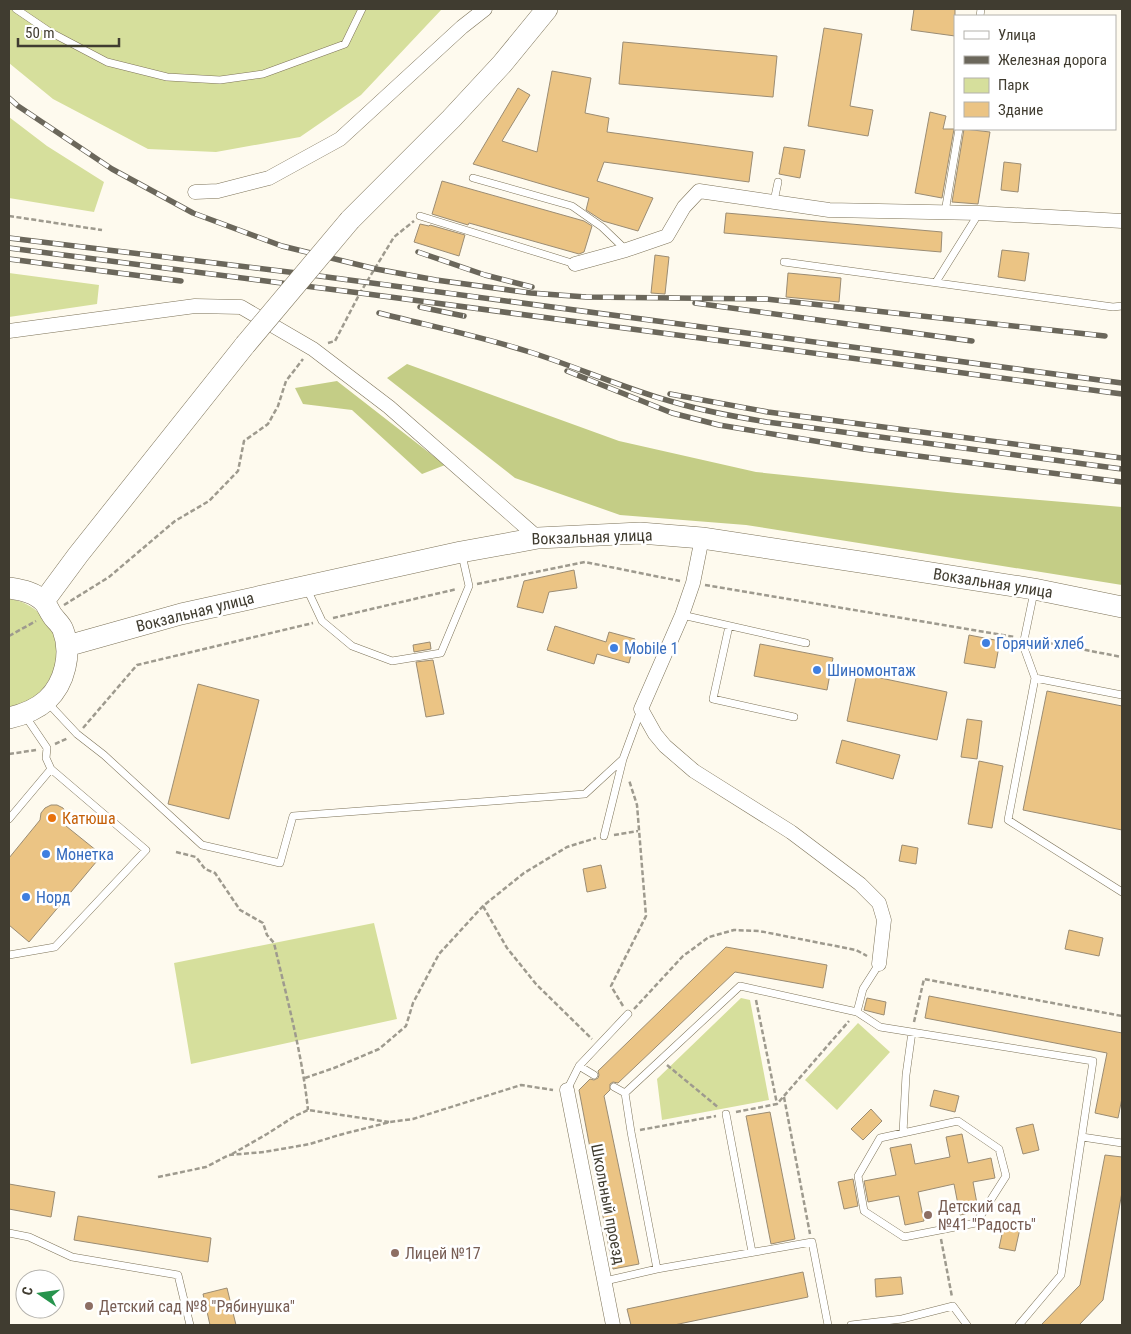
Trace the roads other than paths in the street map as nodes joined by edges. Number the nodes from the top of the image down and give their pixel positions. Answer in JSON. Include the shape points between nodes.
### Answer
{"nodes":[{"id":1,"x":16,"y":9,"type":"edge"},
{"id":2,"x":362,"y":9,"type":"edge"},
{"id":3,"x":485,"y":9,"type":"edge"},
{"id":4,"x":546,"y":9,"type":"edge"},
{"id":5,"x":959,"y":130,"type":"edge"},
{"id":6,"x":473,"y":178,"type":"dead end"},
{"id":7,"x":778,"y":182,"type":"dead end"},
{"id":8,"x":196,"y":192,"type":"dead end"},
{"id":9,"x":774,"y":201,"type":"junction"},
{"id":10,"x":945,"y":212,"type":"junction"},
{"id":11,"x":979,"y":213,"type":"junction"},
{"id":12,"x":420,"y":216,"type":"road end"},
{"id":13,"x":1122,"y":221,"type":"edge"},
{"id":14,"x":626,"y":250,"type":"junction"},
{"id":15,"x":784,"y":262,"type":"dead end"},
{"id":16,"x":575,"y":264,"type":"joint"},
{"id":17,"x":936,"y":282,"type":"junction"},
{"id":18,"x":1122,"y":306,"type":"edge"},
{"id":19,"x":9,"y":331,"type":"edge"},
{"id":20,"x":538,"y":538,"type":"junction"},
{"id":21,"x":702,"y":538,"type":"junction"},
{"id":22,"x":461,"y":552,"type":"junction"},
{"id":23,"x":306,"y":587,"type":"junction"},
{"id":24,"x":9,"y":588,"type":"edge"},
{"id":25,"x":1034,"y":589,"type":"junction"},
{"id":26,"x":47,"y":607,"type":"junction"},
{"id":27,"x":1122,"y":607,"type":"edge"},
{"id":28,"x":682,"y":615,"type":"junction"},
{"id":29,"x":729,"y":626,"type":"junction"},
{"id":30,"x":806,"y":644,"type":"dead end"},
{"id":31,"x":67,"y":646,"type":"junction"},
{"id":32,"x":1035,"y":678,"type":"junction"},
{"id":33,"x":1122,"y":694,"type":"edge"},
{"id":34,"x":46,"y":700,"type":"junction"},
{"id":35,"x":641,"y":709,"type":"junction"},
{"id":36,"x":17,"y":716,"type":"edge"},
{"id":37,"x":794,"y":717,"type":"dead end"},
{"id":38,"x":623,"y":759,"type":"junction"},
{"id":39,"x":51,"y":769,"type":"junction"},
{"id":40,"x":9,"y":819,"type":"edge"},
{"id":41,"x":604,"y":836,"type":"road end"},
{"id":42,"x":1122,"y":892,"type":"edge"},
{"id":43,"x":9,"y":955,"type":"edge"},
{"id":44,"x":879,"y":964,"type":"joint"},
{"id":45,"x":857,"y":1012,"type":"junction"},
{"id":46,"x":628,"y":1014,"type":"road end"},
{"id":47,"x":912,"y":1032,"type":"junction"},
{"id":48,"x":579,"y":1066,"type":"junction"},
{"id":49,"x":594,"y":1075,"type":"dead end"},
{"id":50,"x":614,"y":1087,"type":"dead end"},
{"id":51,"x":567,"y":1090,"type":"joint"},
{"id":52,"x":626,"y":1093,"type":"junction"},
{"id":53,"x":726,"y":1114,"type":"road end"},
{"id":54,"x":903,"y":1133,"type":"junction"},
{"id":55,"x":1082,"y":1137,"type":"junction"},
{"id":56,"x":1122,"y":1141,"type":"edge"},
{"id":57,"x":9,"y":1233,"type":"edge"},
{"id":58,"x":752,"y":1252,"type":"junction"},
{"id":59,"x":657,"y":1268,"type":"junction"},
{"id":60,"x":605,"y":1281,"type":"junction"},
{"id":61,"x":190,"y":1325,"type":"edge"},
{"id":62,"x":613,"y":1325,"type":"edge"},
{"id":63,"x":828,"y":1325,"type":"edge"},
{"id":64,"x":853,"y":1325,"type":"edge"},
{"id":65,"x":967,"y":1325,"type":"edge"},
{"id":66,"x":1019,"y":1325,"type":"edge"}],
"edges":[{"from":1,"to":2,"type":"lane","via":[[50,32],[107,62],[167,77],[220,80],[263,74],[346,44]]},
{"from":3,"to":8,"type":"street","via":[[340,139],[269,178],[218,191]]},
{"from":4,"to":26,"type":"main road","bridge":true,"via":[[502,64],[451,119],[350,220],[245,345],[78,555]]},
{"from":5,"to":10,"type":"lane"},
{"from":6,"to":14,"type":"lane","via":[[572,206],[602,227]]},
{"from":7,"to":9,"type":"lane"},
{"from":9,"to":10,"type":"street","via":[[830,210]]},
{"from":9,"to":14,"type":"street","via":[[700,191],[684,207],[667,236]]},
{"from":10,"to":11,"type":"street"},
{"from":11,"to":13,"type":"street"},
{"from":11,"to":17,"type":"lane"},
{"from":12,"to":16,"type":"lane"},
{"from":14,"to":16,"type":"street"},
{"from":15,"to":17,"type":"lane"},
{"from":17,"to":18,"type":"lane"},
{"from":19,"to":20,"type":"street","via":[[195,306],[241,307],[312,349],[389,407]]},
{"from":20,"to":21,"type":"main road","name":"Вокзальная улица","via":[[640,533]]},
{"from":20,"to":22,"type":"main road","name":"Вокзальная улица"},
{"from":21,"to":25,"type":"main road","name":"Вокзальная улица"},
{"from":21,"to":28,"type":"street"},
{"from":22,"to":23,"type":"main road","name":"Вокзальная улица"},
{"from":22,"to":23,"type":"lane","via":[[469,586],[441,653],[392,661],[352,646],[322,621]]},
{"from":23,"to":31,"type":"main road","name":"Вокзальная улица","via":[[180,614]]},
{"from":24,"to":26,"type":"main road","via":[[27,591]]},
{"from":25,"to":27,"type":"main road","name":"Вокзальная улица"},
{"from":25,"to":32,"type":"lane","via":[[1023,645]]},
{"from":26,"to":31,"type":"main road","via":[[63,628]]},
{"from":28,"to":29,"type":"lane"},
{"from":28,"to":35,"type":"street"},
{"from":29,"to":30,"type":"lane"},
{"from":29,"to":37,"type":"lane","via":[[713,699]]},
{"from":31,"to":34,"type":"main road","via":[[67,661],[60,683]]},
{"from":32,"to":33,"type":"lane"},
{"from":32,"to":42,"type":"lane","via":[[1008,820]]},
{"from":34,"to":36,"type":"main road"},
{"from":34,"to":38,"type":"lane","via":[[77,734],[202,845],[280,863],[293,816],[585,794]]},
{"from":35,"to":38,"type":"lane"},
{"from":35,"to":44,"type":"street","via":[[654,734],[694,771],[791,832],[860,884],[879,903],[884,920]]},
{"from":36,"to":39,"type":"lane","via":[[46,748]]},
{"from":38,"to":41,"type":"lane"},
{"from":39,"to":40,"type":"lane"},
{"from":39,"to":43,"type":"lane","via":[[146,850],[55,948]]},
{"from":44,"to":45,"type":"lane","via":[[863,988]]},
{"from":45,"to":47,"type":"lane","via":[[880,1027]]},
{"from":45,"to":52,"type":"lane","via":[[740,986]]},
{"from":46,"to":48,"type":"lane"},
{"from":47,"to":54,"type":"lane"},
{"from":47,"to":55,"type":"lane","via":[[1093,1061]]},
{"from":48,"to":49,"type":"lane"},
{"from":48,"to":51,"type":"lane"},
{"from":50,"to":52,"type":"lane"},
{"from":51,"to":60,"type":"street","name":"Школьный проезд"},
{"from":52,"to":59,"type":"lane"},
{"from":53,"to":58,"type":"lane"},
{"from":54,"to":54,"type":"lane","via":[[880,1138],[858,1176],[864,1211],[904,1237],[976,1223],[1006,1176],[1000,1149],[958,1121]]},
{"from":55,"to":56,"type":"lane"},
{"from":55,"to":66,"type":"lane","via":[[1061,1275]]},
{"from":57,"to":61,"type":"lane","via":[[29,1237],[72,1257],[178,1275]]},
{"from":58,"to":59,"type":"lane"},
{"from":58,"to":63,"type":"lane","via":[[812,1242]]},
{"from":59,"to":60,"type":"lane"},
{"from":60,"to":62,"type":"street","name":"Школьный проезд"},
{"from":64,"to":65,"type":"lane","via":[[902,1319],[953,1306]]}]}
